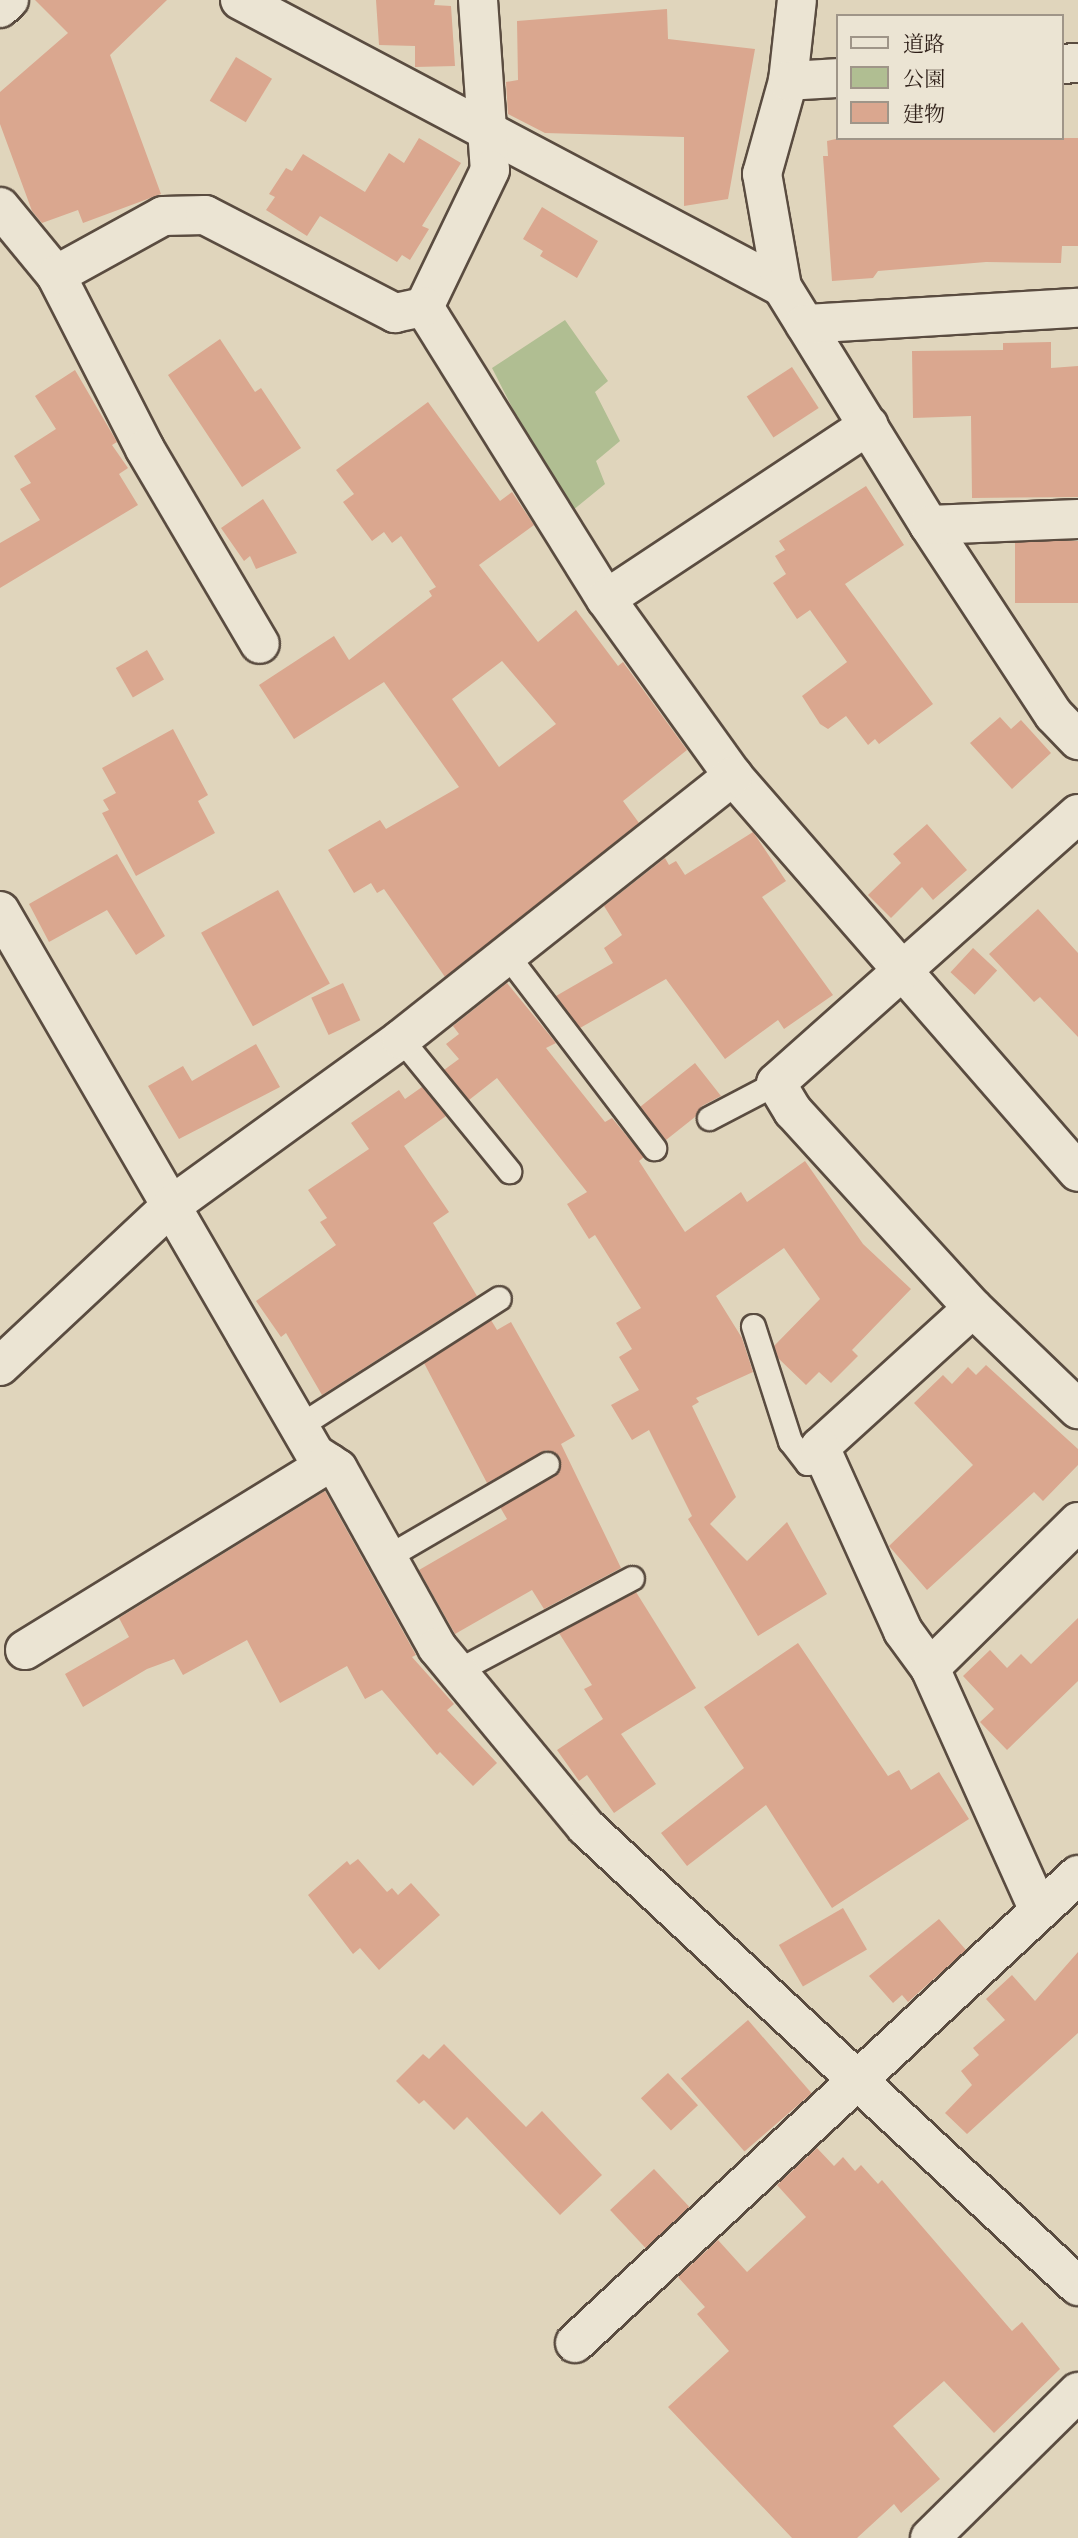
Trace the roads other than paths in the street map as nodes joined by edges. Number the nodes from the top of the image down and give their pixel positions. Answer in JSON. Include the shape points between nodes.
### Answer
{"nodes":[{"id":1,"x":9,"y":0,"type":"edge"},
{"id":2,"x":240,"y":0,"type":"edge"},
{"id":3,"x":478,"y":0,"type":"edge"},
{"id":4,"x":797,"y":0,"type":"edge"},
{"id":5,"x":0,"y":8,"type":"edge"},
{"id":6,"x":836,"y":78,"type":"edge"},
{"id":7,"x":788,"y":81,"type":"junction"},
{"id":8,"x":486,"y":132,"type":"junction"},
{"id":9,"x":0,"y":207,"type":"edge"},
{"id":10,"x":56,"y":275,"type":"junction"},
{"id":11,"x":782,"y":287,"type":"junction"},
{"id":12,"x":424,"y":307,"type":"junction"},
{"id":13,"x":1078,"y":308,"type":"edge"},
{"id":14,"x":805,"y":324,"type":"junction"},
{"id":15,"x":869,"y":425,"type":"junction"},
{"id":16,"x":1078,"y":519,"type":"edge"},
{"id":17,"x":929,"y":525,"type":"junction"},
{"id":18,"x":606,"y":599,"type":"junction"},
{"id":19,"x":260,"y":643,"type":"dead end"},
{"id":20,"x":1078,"y":740,"type":"edge"},
{"id":21,"x":733,"y":776,"type":"junction"},
{"id":22,"x":1078,"y":814,"type":"edge"},
{"id":23,"x":0,"y":911,"type":"edge"},
{"id":24,"x":507,"y":955,"type":"junction"},
{"id":25,"x":901,"y":971,"type":"junction"},
{"id":26,"x":401,"y":1039,"type":"junction"},
{"id":27,"x":776,"y":1083,"type":"junction"},
{"id":28,"x":709,"y":1118,"type":"dead end"},
{"id":29,"x":654,"y":1148,"type":"dead end"},
{"id":30,"x":509,"y":1171,"type":"dead end"},
{"id":31,"x":1078,"y":1172,"type":"edge"},
{"id":32,"x":172,"y":1205,"type":"junction"},
{"id":33,"x":499,"y":1298,"type":"dead end"},
{"id":34,"x":973,"y":1308,"type":"junction"},
{"id":35,"x":753,"y":1326,"type":"dead end"},
{"id":36,"x":0,"y":1366,"type":"edge"},
{"id":37,"x":1078,"y":1409,"type":"edge"},
{"id":38,"x":299,"y":1426,"type":"junction"},
{"id":39,"x":825,"y":1460,"type":"junction"},
{"id":40,"x":329,"y":1463,"type":"junction"},
{"id":41,"x":547,"y":1464,"type":"dead end"},
{"id":42,"x":1078,"y":1522,"type":"edge"},
{"id":43,"x":387,"y":1557,"type":"junction"},
{"id":44,"x":632,"y":1578,"type":"dead end"},
{"id":45,"x":25,"y":1650,"type":"dead end"},
{"id":46,"x":930,"y":1668,"type":"junction"},
{"id":47,"x":457,"y":1671,"type":"junction"},
{"id":48,"x":1078,"y":1875,"type":"edge"},
{"id":49,"x":1039,"y":1911,"type":"junction"},
{"id":50,"x":855,"y":2082,"type":"junction"},
{"id":51,"x":1078,"y":2286,"type":"edge"},
{"id":52,"x":575,"y":2343,"type":"dead end"},
{"id":53,"x":1078,"y":2392,"type":"edge"},
{"id":54,"x":930,"y":2538,"type":"edge"}],
"edges":[{"from":1,"to":5,"type":"street"},
{"from":2,"to":8,"type":"street"},
{"from":3,"to":8,"type":"street"},
{"from":4,"to":7,"type":"street"},
{"from":6,"to":7,"type":"street"},
{"from":7,"to":11,"type":"street","via":[[762,174]]},
{"from":8,"to":11,"type":"street"},
{"from":8,"to":12,"type":"street","via":[[490,170]]},
{"from":9,"to":10,"type":"street"},
{"from":10,"to":12,"type":"street","via":[[163,216],[205,215],[395,313]]},
{"from":10,"to":19,"type":"street","via":[[145,449]]},
{"from":11,"to":14,"type":"street"},
{"from":12,"to":18,"type":"street"},
{"from":13,"to":14,"type":"street"},
{"from":14,"to":15,"type":"street"},
{"from":15,"to":17,"type":"street"},
{"from":15,"to":18,"type":"street"},
{"from":16,"to":17,"type":"street"},
{"from":17,"to":20,"type":"street","via":[[1054,715]]},
{"from":18,"to":21,"type":"street"},
{"from":21,"to":24,"type":"street"},
{"from":21,"to":25,"type":"street"},
{"from":22,"to":25,"type":"street"},
{"from":23,"to":32,"type":"street"},
{"from":24,"to":26,"type":"street"},
{"from":24,"to":29,"type":"lane"},
{"from":25,"to":27,"type":"street"},
{"from":25,"to":31,"type":"street"},
{"from":26,"to":30,"type":"lane"},
{"from":26,"to":32,"type":"street"},
{"from":27,"to":28,"type":"lane"},
{"from":27,"to":34,"type":"street","via":[[793,1111]]},
{"from":32,"to":36,"type":"street"},
{"from":32,"to":38,"type":"street"},
{"from":33,"to":38,"type":"lane"},
{"from":34,"to":37,"type":"street"},
{"from":34,"to":39,"type":"street","via":[[820,1447]]},
{"from":35,"to":39,"type":"lane","via":[[790,1441],[807,1463]]},
{"from":38,"to":40,"type":"street","via":[[315,1454]]},
{"from":39,"to":46,"type":"street","via":[[903,1631]]},
{"from":40,"to":43,"type":"street","via":[[338,1469]]},
{"from":40,"to":45,"type":"street"},
{"from":41,"to":43,"type":"lane"},
{"from":42,"to":46,"type":"street"},
{"from":43,"to":47,"type":"street","via":[[437,1647]]},
{"from":44,"to":47,"type":"lane"},
{"from":46,"to":49,"type":"street"},
{"from":47,"to":50,"type":"street","via":[[586,1827]]},
{"from":48,"to":49,"type":"street"},
{"from":49,"to":50,"type":"street"},
{"from":50,"to":51,"type":"street"},
{"from":50,"to":52,"type":"street"},
{"from":53,"to":54,"type":"street"}]}
